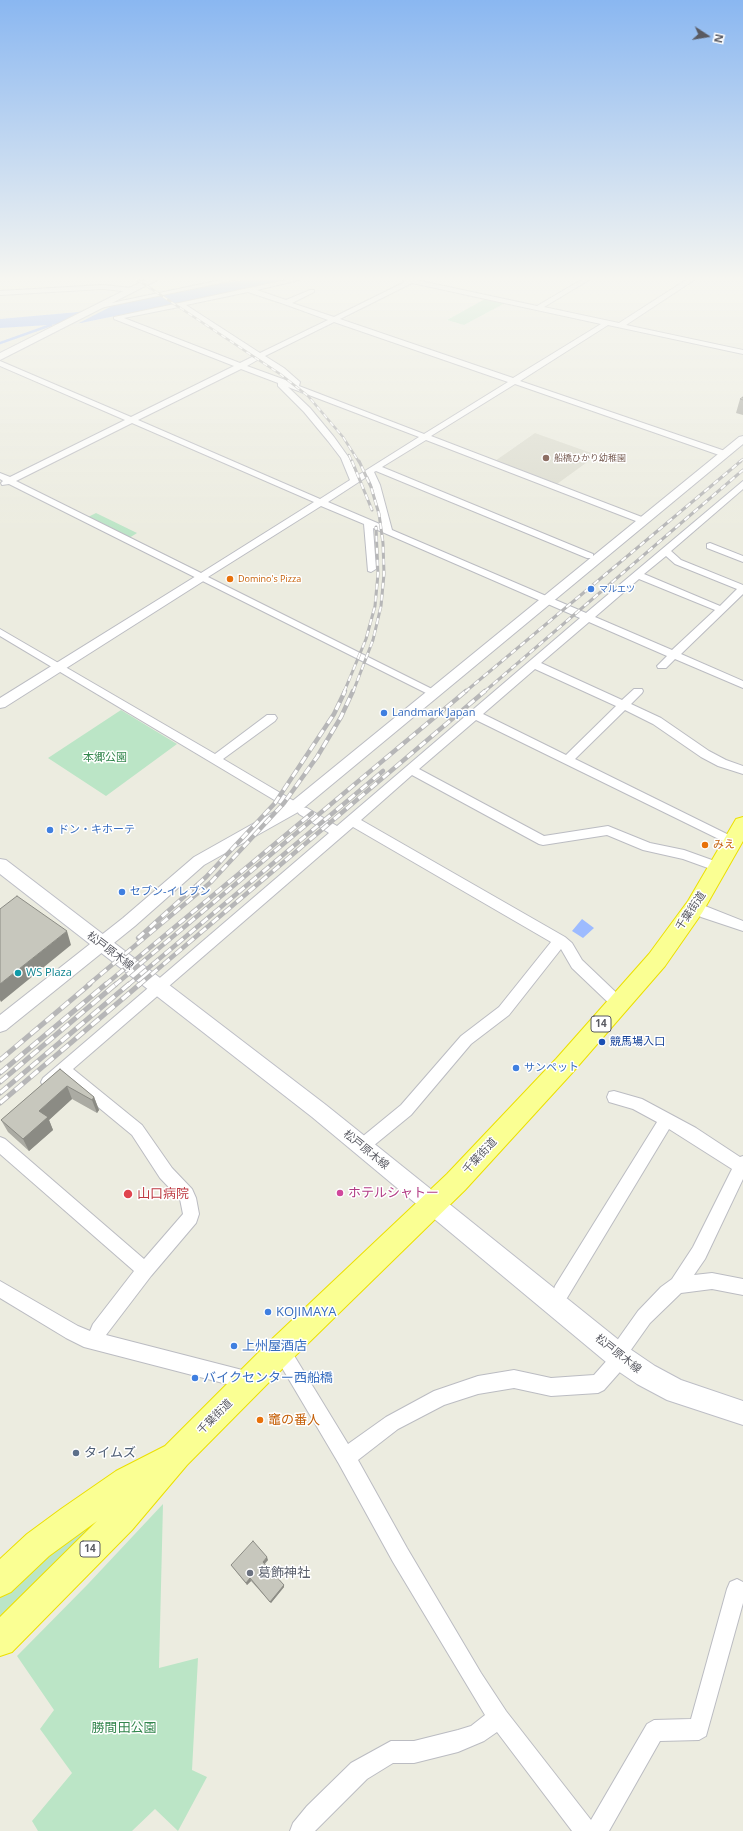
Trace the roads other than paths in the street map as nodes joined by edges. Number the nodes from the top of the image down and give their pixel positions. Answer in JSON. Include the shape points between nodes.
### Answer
{"nodes":[{"id":1,"x":6,"y":365,"type":"edge"},
{"id":2,"x":274,"y":365,"type":"edge"},
{"id":3,"x":469,"y":365,"type":"edge"},
{"id":4,"x":539,"y":365,"type":"edge"},
{"id":5,"x":240,"y":366,"type":"joint"},
{"id":6,"x":277,"y":380,"type":"junction"},
{"id":7,"x":514,"y":381,"type":"junction"},
{"id":8,"x":308,"y":392,"type":"junction"},
{"id":9,"x":132,"y":420,"type":"junction"},
{"id":10,"x":425,"y":437,"type":"junction"},
{"id":11,"x":743,"y":439,"type":"edge"},
{"id":12,"x":725,"y":454,"type":"junction"},
{"id":13,"x":373,"y":470,"type":"junction"},
{"id":14,"x":0,"y":476,"type":"edge"},
{"id":15,"x":10,"y":481,"type":"junction"},
{"id":16,"x":355,"y":482,"type":"junction"},
{"id":17,"x":743,"y":484,"type":"edge"},
{"id":18,"x":0,"y":486,"type":"edge"},
{"id":19,"x":322,"y":502,"type":"junction"},
{"id":20,"x":644,"y":521,"type":"junction"},
{"id":21,"x":368,"y":522,"type":"junction"},
{"id":22,"x":388,"y":530,"type":"junction"},
{"id":23,"x":710,"y":546,"type":"dead end"},
{"id":24,"x":666,"y":550,"type":"junction"},
{"id":25,"x":590,"y":556,"type":"dead end"},
{"id":26,"x":743,"y":559,"type":"edge"},
{"id":27,"x":371,"y":569,"type":"dead end"},
{"id":28,"x":638,"y":575,"type":"junction"},
{"id":29,"x":201,"y":577,"type":"junction"},
{"id":30,"x":742,"y":592,"type":"edge"},
{"id":31,"x":548,"y":600,"type":"junction"},
{"id":32,"x":722,"y":610,"type":"junction"},
{"id":33,"x":588,"y":618,"type":"junction"},
{"id":34,"x":0,"y":632,"type":"edge"},
{"id":35,"x":674,"y":656,"type":"junction"},
{"id":36,"x":534,"y":664,"type":"junction"},
{"id":37,"x":662,"y":666,"type":"dead end"},
{"id":38,"x":60,"y":667,"type":"junction"},
{"id":39,"x":743,"y":685,"type":"edge"},
{"id":40,"x":638,"y":691,"type":"dead end"},
{"id":41,"x":434,"y":694,"type":"junction"},
{"id":42,"x":0,"y":704,"type":"edge"},
{"id":43,"x":623,"y":705,"type":"junction"},
{"id":44,"x":476,"y":715,"type":"junction"},
{"id":45,"x":271,"y":718,"type":"dead end"},
{"id":46,"x":219,"y":757,"type":"dead end"},
{"id":47,"x":568,"y":759,"type":"junction"},
{"id":48,"x":411,"y":770,"type":"junction"},
{"id":49,"x":743,"y":770,"type":"edge"},
{"id":50,"x":299,"y":809,"type":"junction"},
{"id":51,"x":353,"y":821,"type":"junction"},
{"id":52,"x":338,"y":833,"type":"junction"},
{"id":53,"x":738,"y":833,"type":"edge"},
{"id":54,"x":0,"y":865,"type":"edge"},
{"id":55,"x":719,"y":867,"type":"junction"},
{"id":56,"x":695,"y":907,"type":"junction"},
{"id":57,"x":743,"y":926,"type":"edge"},
{"id":58,"x":560,"y":941,"type":"junction"},
{"id":59,"x":101,"y":944,"type":"junction"},
{"id":60,"x":158,"y":987,"type":"junction"},
{"id":61,"x":619,"y":1004,"type":"junction"},
{"id":62,"x":0,"y":1025,"type":"edge"},
{"id":63,"x":63,"y":1069,"type":"junction"},
{"id":64,"x":40,"y":1089,"type":"edge"},
{"id":65,"x":614,"y":1097,"type":"dead end"},
{"id":66,"x":666,"y":1120,"type":"junction"},
{"id":67,"x":0,"y":1144,"type":"edge"},
{"id":68,"x":362,"y":1146,"type":"junction"},
{"id":69,"x":742,"y":1165,"type":"edge"},
{"id":70,"x":434,"y":1204,"type":"junction"},
{"id":71,"x":145,"y":1270,"type":"junction"},
{"id":72,"x":678,"y":1285,"type":"junction"},
{"id":73,"x":743,"y":1287,"type":"edge"},
{"id":74,"x":0,"y":1289,"type":"edge"},
{"id":75,"x":560,"y":1292,"type":"dead end"},
{"id":76,"x":95,"y":1340,"type":"junction"},
{"id":77,"x":281,"y":1350,"type":"junction"},
{"id":78,"x":619,"y":1356,"type":"junction"},
{"id":79,"x":250,"y":1381,"type":"junction"},
{"id":80,"x":743,"y":1413,"type":"edge"},
{"id":81,"x":177,"y":1455,"type":"junction"},
{"id":82,"x":346,"y":1457,"type":"junction"},
{"id":83,"x":0,"y":1581,"type":"edge"},
{"id":84,"x":737,"y":1589,"type":"dead end"},
{"id":85,"x":0,"y":1640,"type":"edge"},
{"id":86,"x":499,"y":1718,"type":"junction"},
{"id":87,"x":301,"y":1831,"type":"edge"},
{"id":88,"x":586,"y":1831,"type":"edge"},
{"id":89,"x":597,"y":1831,"type":"edge"}],
"edges":[{"from":1,"to":9,"type":"street"},
{"from":2,"to":8,"type":"street"},
{"from":3,"to":7,"type":"street"},
{"from":4,"to":7,"type":"street"},
{"from":5,"to":6,"type":"street"},
{"from":5,"to":9,"type":"street"},
{"from":6,"to":8,"type":"street"},
{"from":6,"to":16,"type":"street","via":[[331,439],[345,458]]},
{"from":7,"to":10,"type":"street"},
{"from":7,"to":12,"type":"street"},
{"from":8,"to":10,"type":"street"},
{"from":9,"to":15,"type":"street"},
{"from":9,"to":19,"type":"street"},
{"from":10,"to":13,"type":"street"},
{"from":10,"to":20,"type":"street"},
{"from":11,"to":12,"type":"street"},
{"from":12,"to":20,"type":"street"},
{"from":13,"to":16,"type":"street"},
{"from":13,"to":22,"type":"street"},
{"from":13,"to":25,"type":"street"},
{"from":14,"to":15,"type":"street"},
{"from":15,"to":18,"type":"street"},
{"from":15,"to":29,"type":"street"},
{"from":16,"to":19,"type":"street"},
{"from":17,"to":24,"type":"street"},
{"from":19,"to":21,"type":"street"},
{"from":19,"to":29,"type":"street"},
{"from":20,"to":31,"type":"street"},
{"from":21,"to":22,"type":"street"},
{"from":21,"to":27,"type":"street"},
{"from":22,"to":31,"type":"street"},
{"from":23,"to":26,"type":"street"},
{"from":24,"to":28,"type":"street"},
{"from":24,"to":30,"type":"street","via":[[678,562]]},
{"from":28,"to":32,"type":"street"},
{"from":28,"to":33,"type":"street"},
{"from":29,"to":38,"type":"street"},
{"from":29,"to":41,"type":"street"},
{"from":30,"to":32,"type":"street"},
{"from":31,"to":33,"type":"street"},
{"from":31,"to":41,"type":"street"},
{"from":32,"to":35,"type":"street"},
{"from":33,"to":35,"type":"street"},
{"from":33,"to":36,"type":"street"},
{"from":34,"to":38,"type":"street"},
{"from":35,"to":37,"type":"street"},
{"from":35,"to":39,"type":"street"},
{"from":36,"to":43,"type":"street"},
{"from":36,"to":44,"type":"street"},
{"from":38,"to":42,"type":"street"},
{"from":38,"to":50,"type":"street"},
{"from":40,"to":43,"type":"street"},
{"from":41,"to":50,"type":"street"},
{"from":43,"to":47,"type":"street"},
{"from":43,"to":49,"type":"street","via":[[657,721],[704,754]]},
{"from":44,"to":47,"type":"street"},
{"from":44,"to":48,"type":"street"},
{"from":45,"to":46,"type":"street"},
{"from":47,"to":53,"type":"street","via":[[663,808]]},
{"from":48,"to":51,"type":"street"},
{"from":48,"to":55,"type":"street","via":[[542,841],[608,830],[647,847],[684,855]]},
{"from":50,"to":52,"type":"street"},
{"from":50,"to":59,"type":"street","via":[[199,861]]},
{"from":51,"to":52,"type":"street"},
{"from":51,"to":58,"type":"street"},
{"from":52,"to":60,"type":"street"},
{"from":53,"to":55,"type":"highway","name":"千葉街道","number":"14"},
{"from":54,"to":59,"type":"main road","name":"松戸原木線"},
{"from":55,"to":56,"type":"highway","name":"千葉街道","number":"14"},
{"from":56,"to":57,"type":"street"},
{"from":56,"to":61,"type":"highway","name":"千葉街道","number":"14","via":[[657,960]]},
{"from":58,"to":61,"type":"street","via":[[567,947],[577,964]]},
{"from":58,"to":68,"type":"street","via":[[504,1011],[466,1040],[406,1110]]},
{"from":59,"to":60,"type":"main road","name":"松戸原木線"},
{"from":59,"to":62,"type":"street"},
{"from":60,"to":63,"type":"street"},
{"from":60,"to":68,"type":"main road","name":"松戸原木線"},
{"from":61,"to":70,"type":"highway","name":"千葉街道","number":"14"},
{"from":63,"to":64,"type":"street"},
{"from":63,"to":71,"type":"street","via":[[137,1130],[166,1173],[188,1198],[190,1218]]},
{"from":65,"to":66,"type":"street","via":[[637,1104]]},
{"from":66,"to":69,"type":"street","via":[[691,1132]]},
{"from":66,"to":75,"type":"street"},
{"from":67,"to":71,"type":"street"},
{"from":68,"to":70,"type":"main road","name":"松戸原木線"},
{"from":69,"to":72,"type":"street","via":[[699,1252]]},
{"from":70,"to":77,"type":"highway","name":"千葉街道","number":"14"},
{"from":70,"to":78,"type":"main road","name":"松戸原木線"},
{"from":71,"to":76,"type":"street","via":[[99,1330]]},
{"from":72,"to":73,"type":"street","via":[[712,1280]]},
{"from":72,"to":78,"type":"street","via":[[644,1317]]},
{"from":74,"to":76,"type":"street","via":[[72,1332]]},
{"from":76,"to":79,"type":"street"},
{"from":77,"to":79,"type":"highway","name":"千葉街道","number":"14"},
{"from":77,"to":82,"type":"street"},
{"from":78,"to":80,"type":"main road","name":"松戸原木線","via":[[646,1376],[676,1391]]},
{"from":78,"to":82,"type":"street","via":[[598,1384],[551,1387],[514,1379],[478,1385],[440,1397],[392,1423]]},
{"from":79,"to":81,"type":"highway","name":"千葉街道","number":"14"},
{"from":81,"to":83,"type":"highway","name":"千葉街道","number":"14","via":[[127,1482],[72,1520],[38,1545]]},
{"from":81,"to":85,"type":"highway","name":"千葉街道","number":"14","via":[[121,1519]]},
{"from":82,"to":86,"type":"street","via":[[400,1555]]},
{"from":84,"to":89,"type":"street","via":[[699,1729],[654,1731]]},
{"from":86,"to":87,"type":"street","via":[[477,1734],[458,1741],[414,1752],[391,1752],[359,1771]]},
{"from":86,"to":88,"type":"street"}]}
